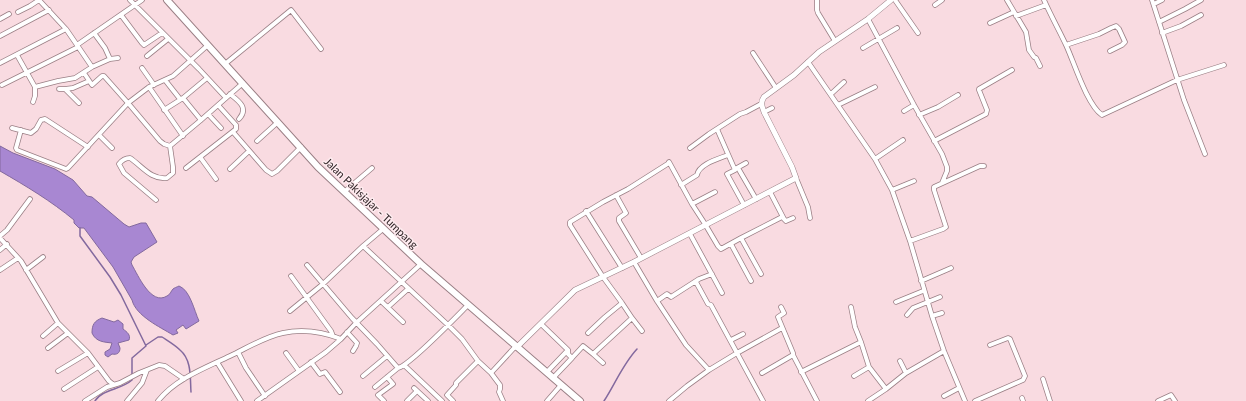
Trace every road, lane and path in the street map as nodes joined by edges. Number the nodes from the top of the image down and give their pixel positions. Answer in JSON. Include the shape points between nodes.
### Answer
{"nodes":[{"id":1,"x":39,"y":0,"type":"edge"},
{"id":2,"x":130,"y":0,"type":"edge"},
{"id":3,"x":142,"y":0,"type":"edge"},
{"id":4,"x":167,"y":0,"type":"edge"},
{"id":5,"x":817,"y":0,"type":"edge"},
{"id":6,"x":891,"y":0,"type":"edge"},
{"id":7,"x":895,"y":0,"type":"edge"},
{"id":8,"x":942,"y":0,"type":"edge"},
{"id":9,"x":1007,"y":0,"type":"edge"},
{"id":10,"x":1162,"y":0,"type":"edge"},
{"id":11,"x":1201,"y":0,"type":"edge"},
{"id":12,"x":1045,"y":2,"type":"edge"},
{"id":13,"x":1153,"y":2,"type":"edge"},
{"id":14,"x":935,"y":5,"type":"dead end"},
{"id":15,"x":135,"y":6,"type":"junction"},
{"id":16,"x":49,"y":10,"type":"junction"},
{"id":17,"x":18,"y":12,"type":"dead end"},
{"id":18,"x":9,"y":14,"type":"dead end"},
{"id":19,"x":121,"y":14,"type":"junction"},
{"id":20,"x":1015,"y":14,"type":"junction"},
{"id":21,"x":1201,"y":15,"type":"dead end"},
{"id":22,"x":0,"y":19,"type":"edge"},
{"id":23,"x":868,"y":19,"type":"junction"},
{"id":24,"x":1159,"y":22,"type":"junction"},
{"id":25,"x":990,"y":23,"type":"dead end"},
{"id":26,"x":897,"y":28,"type":"dead end"},
{"id":27,"x":66,"y":29,"type":"junction"},
{"id":28,"x":94,"y":33,"type":"junction"},
{"id":29,"x":162,"y":33,"type":"junction"},
{"id":30,"x":918,"y":33,"type":"dead end"},
{"id":31,"x":1162,"y":33,"type":"junction"},
{"id":32,"x":0,"y":36,"type":"edge"},
{"id":33,"x":879,"y":38,"type":"junction"},
{"id":34,"x":168,"y":39,"type":"junction"},
{"id":35,"x":835,"y":41,"type":"junction"},
{"id":36,"x":208,"y":45,"type":"junction"},
{"id":37,"x":1066,"y":45,"type":"junction"},
{"id":38,"x":78,"y":46,"type":"junction"},
{"id":39,"x":863,"y":48,"type":"dead end"},
{"id":40,"x":321,"y":49,"type":"dead end"},
{"id":41,"x":1110,"y":51,"type":"dead end"},
{"id":42,"x":753,"y":53,"type":"dead end"},
{"id":43,"x":17,"y":55,"type":"junction"},
{"id":44,"x":146,"y":56,"type":"dead end"},
{"id":45,"x":118,"y":58,"type":"dead end"},
{"id":46,"x":110,"y":60,"type":"junction"},
{"id":47,"x":190,"y":61,"type":"junction"},
{"id":48,"x":0,"y":63,"type":"edge"},
{"id":49,"x":809,"y":63,"type":"junction"},
{"id":50,"x":225,"y":64,"type":"junction"},
{"id":51,"x":1224,"y":65,"type":"dead end"},
{"id":52,"x":1040,"y":66,"type":"dead end"},
{"id":53,"x":92,"y":67,"type":"junction"},
{"id":54,"x":142,"y":68,"type":"dead end"},
{"id":55,"x":1012,"y":70,"type":"dead end"},
{"id":56,"x":27,"y":72,"type":"junction"},
{"id":57,"x":84,"y":73,"type":"junction"},
{"id":58,"x":207,"y":78,"type":"junction"},
{"id":59,"x":166,"y":80,"type":"junction"},
{"id":60,"x":1177,"y":80,"type":"junction"},
{"id":61,"x":89,"y":81,"type":"junction"},
{"id":62,"x":844,"y":82,"type":"dead end"},
{"id":63,"x":243,"y":83,"type":"junction"},
{"id":64,"x":2,"y":85,"type":"dead end"},
{"id":65,"x":154,"y":85,"type":"junction"},
{"id":66,"x":35,"y":87,"type":"junction"},
{"id":67,"x":149,"y":87,"type":"junction"},
{"id":68,"x":875,"y":87,"type":"dead end"},
{"id":69,"x":776,"y":88,"type":"junction"},
{"id":70,"x":65,"y":89,"type":"junction"},
{"id":71,"x":59,"y":90,"type":"dead end"},
{"id":72,"x":230,"y":94,"type":"junction"},
{"id":73,"x":831,"y":94,"type":"junction"},
{"id":74,"x":958,"y":95,"type":"dead end"},
{"id":75,"x":226,"y":98,"type":"junction"},
{"id":76,"x":181,"y":99,"type":"junction"},
{"id":77,"x":33,"y":102,"type":"dead end"},
{"id":78,"x":78,"y":103,"type":"dead end"},
{"id":79,"x":128,"y":103,"type":"junction"},
{"id":80,"x":761,"y":104,"type":"junction"},
{"id":81,"x":218,"y":105,"type":"junction"},
{"id":82,"x":914,"y":105,"type":"junction"},
{"id":83,"x":838,"y":106,"type":"junction"},
{"id":84,"x":772,"y":108,"type":"dead end"},
{"id":85,"x":164,"y":110,"type":"junction"},
{"id":86,"x":904,"y":111,"type":"dead end"},
{"id":87,"x":764,"y":112,"type":"junction"},
{"id":88,"x":208,"y":114,"type":"junction"},
{"id":89,"x":919,"y":115,"type":"junction"},
{"id":90,"x":239,"y":119,"type":"dead end"},
{"id":91,"x":201,"y":120,"type":"junction"},
{"id":92,"x":278,"y":122,"type":"junction"},
{"id":93,"x":12,"y":128,"type":"dead end"},
{"id":94,"x":221,"y":128,"type":"dead end"},
{"id":95,"x":717,"y":129,"type":"junction"},
{"id":96,"x":21,"y":130,"type":"junction"},
{"id":97,"x":233,"y":132,"type":"junction"},
{"id":98,"x":99,"y":135,"type":"junction"},
{"id":99,"x":183,"y":136,"type":"junction"},
{"id":100,"x":903,"y":140,"type":"dead end"},
{"id":101,"x":257,"y":141,"type":"dead end"},
{"id":102,"x":934,"y":141,"type":"junction"},
{"id":103,"x":170,"y":146,"type":"junction"},
{"id":104,"x":88,"y":147,"type":"junction"},
{"id":105,"x":301,"y":147,"type":"junction"},
{"id":106,"x":112,"y":148,"type":"dead end"},
{"id":107,"x":690,"y":148,"type":"dead end"},
{"id":108,"x":249,"y":151,"type":"junction"},
{"id":109,"x":1205,"y":154,"type":"dead end"},
{"id":110,"x":728,"y":155,"type":"junction"},
{"id":111,"x":200,"y":157,"type":"junction"},
{"id":112,"x":875,"y":159,"type":"junction"},
{"id":113,"x":746,"y":162,"type":"dead end"},
{"id":114,"x":984,"y":166,"type":"dead end"},
{"id":115,"x":186,"y":168,"type":"dead end"},
{"id":116,"x":372,"y":168,"type":"dead end"},
{"id":117,"x":230,"y":169,"type":"dead end"},
{"id":118,"x":736,"y":169,"type":"junction"},
{"id":119,"x":796,"y":178,"type":"junction"},
{"id":120,"x":216,"y":179,"type":"dead end"},
{"id":121,"x":914,"y":181,"type":"dead end"},
{"id":122,"x":942,"y":183,"type":"junction"},
{"id":123,"x":681,"y":185,"type":"junction"},
{"id":124,"x":892,"y":190,"type":"junction"},
{"id":125,"x":344,"y":192,"type":"junction"},
{"id":126,"x":715,"y":192,"type":"dead end"},
{"id":127,"x":770,"y":192,"type":"junction"},
{"id":128,"x":616,"y":195,"type":"junction"},
{"id":129,"x":756,"y":198,"type":"junction"},
{"id":130,"x":30,"y":199,"type":"dead end"},
{"id":131,"x":156,"y":200,"type":"dead end"},
{"id":132,"x":692,"y":204,"type":"junction"},
{"id":133,"x":744,"y":205,"type":"junction"},
{"id":134,"x":586,"y":211,"type":"junction"},
{"id":135,"x":782,"y":217,"type":"junction"},
{"id":136,"x":793,"y":218,"type":"dead end"},
{"id":137,"x":810,"y":218,"type":"dead end"},
{"id":138,"x":705,"y":224,"type":"junction"},
{"id":139,"x":383,"y":229,"type":"junction"},
{"id":140,"x":690,"y":234,"type":"junction"},
{"id":141,"x":0,"y":237,"type":"edge"},
{"id":142,"x":741,"y":238,"type":"junction"},
{"id":143,"x":910,"y":241,"type":"junction"},
{"id":144,"x":7,"y":244,"type":"junction"},
{"id":145,"x":731,"y":244,"type":"junction"},
{"id":146,"x":363,"y":246,"type":"junction"},
{"id":147,"x":0,"y":250,"type":"edge"},
{"id":148,"x":43,"y":257,"type":"dead end"},
{"id":149,"x":18,"y":258,"type":"junction"},
{"id":150,"x":641,"y":258,"type":"junction"},
{"id":151,"x":634,"y":262,"type":"junction"},
{"id":152,"x":421,"y":264,"type":"junction"},
{"id":153,"x":307,"y":265,"type":"dead end"},
{"id":154,"x":622,"y":268,"type":"junction"},
{"id":155,"x":951,"y":268,"type":"dead end"},
{"id":156,"x":0,"y":270,"type":"edge"},
{"id":157,"x":26,"y":270,"type":"junction"},
{"id":158,"x":712,"y":274,"type":"junction"},
{"id":159,"x":761,"y":274,"type":"dead end"},
{"id":160,"x":291,"y":276,"type":"dead end"},
{"id":161,"x":603,"y":277,"type":"junction"},
{"id":162,"x":751,"y":281,"type":"dead end"},
{"id":163,"x":921,"y":281,"type":"junction"},
{"id":164,"x":402,"y":282,"type":"junction"},
{"id":165,"x":696,"y":282,"type":"junction"},
{"id":166,"x":322,"y":284,"type":"junction"},
{"id":167,"x":408,"y":289,"type":"junction"},
{"id":168,"x":923,"y":291,"type":"junction"},
{"id":169,"x":722,"y":293,"type":"dead end"},
{"id":170,"x":940,"y":297,"type":"dead end"},
{"id":171,"x":306,"y":298,"type":"junction"},
{"id":172,"x":381,"y":301,"type":"junction"},
{"id":173,"x":657,"y":301,"type":"junction"},
{"id":174,"x":896,"y":302,"type":"dead end"},
{"id":175,"x":927,"y":302,"type":"junction"},
{"id":176,"x":622,"y":303,"type":"junction"},
{"id":177,"x":468,"y":304,"type":"junction"},
{"id":178,"x":388,"y":307,"type":"junction"},
{"id":179,"x":781,"y":307,"type":"dead end"},
{"id":180,"x":851,"y":307,"type":"dead end"},
{"id":181,"x":290,"y":311,"type":"dead end"},
{"id":182,"x":942,"y":313,"type":"dead end"},
{"id":183,"x":907,"y":315,"type":"dead end"},
{"id":184,"x":932,"y":316,"type":"junction"},
{"id":185,"x":632,"y":318,"type":"junction"},
{"id":186,"x":58,"y":322,"type":"junction"},
{"id":187,"x":403,"y":322,"type":"dead end"},
{"id":188,"x":356,"y":323,"type":"junction"},
{"id":189,"x":541,"y":324,"type":"junction"},
{"id":190,"x":448,"y":325,"type":"junction"},
{"id":191,"x":782,"y":328,"type":"junction"},
{"id":192,"x":642,"y":331,"type":"dead end"},
{"id":193,"x":347,"y":332,"type":"junction"},
{"id":194,"x":588,"y":333,"type":"dead end"},
{"id":195,"x":68,"y":334,"type":"junction"},
{"id":196,"x":743,"y":334,"type":"dead end"},
{"id":197,"x":43,"y":336,"type":"dead end"},
{"id":198,"x":333,"y":336,"type":"junction"},
{"id":199,"x":341,"y":339,"type":"junction"},
{"id":200,"x":731,"y":340,"type":"junction"},
{"id":201,"x":861,"y":342,"type":"junction"},
{"id":202,"x":990,"y":345,"type":"dead end"},
{"id":203,"x":517,"y":347,"type":"junction"},
{"id":204,"x":48,"y":348,"type":"dead end"},
{"id":205,"x":568,"y":350,"type":"junction"},
{"id":206,"x":353,"y":351,"type":"dead end"},
{"id":207,"x":944,"y":351,"type":"junction"},
{"id":208,"x":88,"y":352,"type":"junction"},
{"id":209,"x":238,"y":352,"type":"junction"},
{"id":210,"x":286,"y":353,"type":"dead end"},
{"id":211,"x":737,"y":353,"type":"junction"},
{"id":212,"x":593,"y":354,"type":"junction"},
{"id":213,"x":793,"y":355,"type":"junction"},
{"id":214,"x":387,"y":356,"type":"junction"},
{"id":215,"x":572,"y":358,"type":"junction"},
{"id":216,"x":478,"y":361,"type":"junction"},
{"id":217,"x":900,"y":361,"type":"dead end"},
{"id":218,"x":217,"y":362,"type":"junction"},
{"id":219,"x":312,"y":362,"type":"junction"},
{"id":220,"x":603,"y":363,"type":"dead end"},
{"id":221,"x":404,"y":365,"type":"junction"},
{"id":222,"x":98,"y":367,"type":"junction"},
{"id":223,"x":870,"y":367,"type":"junction"},
{"id":224,"x":398,"y":368,"type":"junction"},
{"id":225,"x":147,"y":370,"type":"junction"},
{"id":226,"x":709,"y":370,"type":"junction"},
{"id":227,"x":58,"y":371,"type":"dead end"},
{"id":228,"x":298,"y":371,"type":"junction"},
{"id":229,"x":547,"y":372,"type":"junction"},
{"id":230,"x":801,"y":372,"type":"junction"},
{"id":231,"x":906,"y":372,"type":"junction"},
{"id":232,"x":490,"y":373,"type":"junction"},
{"id":233,"x":762,"y":373,"type":"dead end"},
{"id":234,"x":363,"y":376,"type":"dead end"},
{"id":235,"x":854,"y":376,"type":"dead end"},
{"id":236,"x":387,"y":377,"type":"junction"},
{"id":237,"x":553,"y":378,"type":"junction"},
{"id":238,"x":184,"y":379,"type":"junction"},
{"id":239,"x":1043,"y":379,"type":"dead end"},
{"id":240,"x":114,"y":385,"type":"junction"},
{"id":241,"x":561,"y":385,"type":"junction"},
{"id":242,"x":375,"y":387,"type":"dead end"},
{"id":243,"x":959,"y":388,"type":"junction"},
{"id":244,"x":64,"y":389,"type":"dead end"},
{"id":245,"x":886,"y":389,"type":"junction"},
{"id":246,"x":340,"y":392,"type":"dead end"},
{"id":247,"x":265,"y":396,"type":"junction"},
{"id":248,"x":944,"y":396,"type":"dead end"},
{"id":249,"x":85,"y":401,"type":"edge"},
{"id":250,"x":127,"y":401,"type":"edge"},
{"id":251,"x":158,"y":401,"type":"edge"},
{"id":252,"x":240,"y":401,"type":"edge"},
{"id":253,"x":257,"y":401,"type":"edge"},
{"id":254,"x":384,"y":401,"type":"edge"},
{"id":255,"x":407,"y":401,"type":"edge"},
{"id":256,"x":428,"y":401,"type":"edge"},
{"id":257,"x":442,"y":401,"type":"edge"},
{"id":258,"x":452,"y":401,"type":"edge"},
{"id":259,"x":503,"y":401,"type":"edge"},
{"id":260,"x":547,"y":401,"type":"edge"},
{"id":261,"x":580,"y":401,"type":"edge"},
{"id":262,"x":669,"y":401,"type":"edge"},
{"id":263,"x":763,"y":401,"type":"edge"},
{"id":264,"x":817,"y":401,"type":"edge"},
{"id":265,"x":868,"y":401,"type":"edge"},
{"id":266,"x":965,"y":401,"type":"edge"},
{"id":267,"x":975,"y":401,"type":"edge"},
{"id":268,"x":1050,"y":401,"type":"edge"},
{"id":269,"x":1158,"y":401,"type":"edge"},
{"id":270,"x":1175,"y":401,"type":"edge"}],
"edges":[{"from":1,"to":16,"type":"street"},
{"from":1,"to":17,"type":"street"},
{"from":2,"to":15,"type":"street"},
{"from":3,"to":15,"type":"street"},
{"from":4,"to":36,"type":"main road","name":"Jalan Pakisjajar - Tumpang"},
{"from":5,"to":35,"type":"street","via":[[818,13]]},
{"from":6,"to":23,"type":"street"},
{"from":7,"to":30,"type":"street"},
{"from":8,"to":14,"type":"street"},
{"from":9,"to":20,"type":"street"},
{"from":10,"to":13,"type":"street"},
{"from":11,"to":24,"type":"street"},
{"from":12,"to":20,"type":"street"},
{"from":12,"to":37,"type":"street"},
{"from":13,"to":24,"type":"street"},
{"from":15,"to":19,"type":"street"},
{"from":15,"to":29,"type":"street"},
{"from":16,"to":27,"type":"street"},
{"from":16,"to":32,"type":"street"},
{"from":18,"to":22,"type":"street"},
{"from":19,"to":28,"type":"street"},
{"from":19,"to":29,"type":"street","via":[[144,45]]},
{"from":20,"to":25,"type":"street"},
{"from":20,"to":52,"type":"street","via":[[1026,32],[1029,50]]},
{"from":21,"to":31,"type":"street"},
{"from":23,"to":33,"type":"street"},
{"from":23,"to":35,"type":"street"},
{"from":24,"to":31,"type":"street"},
{"from":26,"to":33,"type":"street"},
{"from":27,"to":38,"type":"street"},
{"from":27,"to":43,"type":"street"},
{"from":28,"to":38,"type":"street"},
{"from":28,"to":46,"type":"street"},
{"from":29,"to":34,"type":"street"},
{"from":31,"to":60,"type":"street"},
{"from":33,"to":39,"type":"street"},
{"from":33,"to":82,"type":"street"},
{"from":34,"to":44,"type":"street"},
{"from":34,"to":47,"type":"street"},
{"from":35,"to":49,"type":"street"},
{"from":36,"to":47,"type":"street"},
{"from":36,"to":50,"type":"main road","name":"Jalan Pakisjajar - Tumpang"},
{"from":37,"to":41,"type":"street","via":[[1116,26],[1125,42]]},
{"from":37,"to":60,"type":"street","via":[[1089,98],[1102,115]]},
{"from":38,"to":53,"type":"street"},
{"from":38,"to":56,"type":"street"},
{"from":40,"to":50,"type":"street","via":[[291,10]]},
{"from":42,"to":69,"type":"street"},
{"from":43,"to":48,"type":"street"},
{"from":43,"to":56,"type":"street"},
{"from":45,"to":46,"type":"street"},
{"from":46,"to":53,"type":"street"},
{"from":47,"to":58,"type":"street"},
{"from":47,"to":59,"type":"street"},
{"from":49,"to":69,"type":"street"},
{"from":49,"to":73,"type":"street"},
{"from":50,"to":63,"type":"main road","name":"Jalan Pakisjajar - Tumpang"},
{"from":51,"to":60,"type":"street"},
{"from":53,"to":57,"type":"street"},
{"from":54,"to":65,"type":"street"},
{"from":55,"to":102,"type":"street","via":[[978,90],[987,110],[986,114]]},
{"from":56,"to":64,"type":"street"},
{"from":56,"to":66,"type":"street"},
{"from":57,"to":61,"type":"street"},
{"from":57,"to":66,"type":"street","via":[[75,78]]},
{"from":58,"to":75,"type":"street"},
{"from":58,"to":76,"type":"street"},
{"from":59,"to":65,"type":"street"},
{"from":59,"to":76,"type":"street"},
{"from":60,"to":109,"type":"street"},
{"from":61,"to":70,"type":"street"},
{"from":61,"to":79,"type":"street","via":[[92,85],[104,76]]},
{"from":62,"to":73,"type":"street"},
{"from":63,"to":72,"type":"street"},
{"from":63,"to":92,"type":"main road","name":"Jalan Pakisjajar - Tumpang"},
{"from":65,"to":67,"type":"street"},
{"from":66,"to":77,"type":"street"},
{"from":67,"to":79,"type":"street"},
{"from":67,"to":85,"type":"street"},
{"from":68,"to":83,"type":"street"},
{"from":69,"to":80,"type":"street","via":[[764,97]]},
{"from":70,"to":71,"type":"street"},
{"from":70,"to":78,"type":"street"},
{"from":72,"to":75,"type":"street"},
{"from":72,"to":90,"type":"street","via":[[241,103],[242,113]]},
{"from":73,"to":83,"type":"street"},
{"from":74,"to":89,"type":"street"},
{"from":75,"to":81,"type":"street"},
{"from":76,"to":85,"type":"street"},
{"from":76,"to":91,"type":"street"},
{"from":79,"to":98,"type":"street"},
{"from":79,"to":103,"type":"street","via":[[160,141]]},
{"from":80,"to":87,"type":"street"},
{"from":80,"to":95,"type":"street"},
{"from":81,"to":88,"type":"street"},
{"from":81,"to":97,"type":"street","via":[[236,125]]},
{"from":82,"to":86,"type":"street"},
{"from":82,"to":89,"type":"street"},
{"from":83,"to":112,"type":"street"},
{"from":84,"to":87,"type":"street"},
{"from":85,"to":99,"type":"street"},
{"from":87,"to":119,"type":"street"},
{"from":88,"to":91,"type":"street"},
{"from":88,"to":94,"type":"street"},
{"from":89,"to":102,"type":"street"},
{"from":91,"to":99,"type":"street"},
{"from":92,"to":101,"type":"street"},
{"from":92,"to":105,"type":"main road","name":"Jalan Pakisjajar - Tumpang"},
{"from":93,"to":96,"type":"street"},
{"from":95,"to":107,"type":"street"},
{"from":95,"to":110,"type":"street"},
{"from":96,"to":104,"type":"street","via":[[34,132],[41,120],[45,119]]},
{"from":96,"to":104,"type":"street","via":[[17,150],[66,169]]},
{"from":97,"to":108,"type":"street"},
{"from":97,"to":111,"type":"street"},
{"from":98,"to":104,"type":"street"},
{"from":98,"to":106,"type":"street"},
{"from":99,"to":103,"type":"street"},
{"from":100,"to":112,"type":"street"},
{"from":102,"to":122,"type":"street","via":[[947,167]]},
{"from":103,"to":131,"type":"street","via":[[173,167],[167,178],[151,175],[130,158],[119,164],[124,173]]},
{"from":105,"to":108,"type":"street","via":[[272,174]]},
{"from":105,"to":125,"type":"main road","name":"Jalan Pakisjajar - Tumpang"},
{"from":108,"to":117,"type":"street"},
{"from":110,"to":118,"type":"street"},
{"from":110,"to":123,"type":"street","via":[[716,159]]},
{"from":111,"to":115,"type":"street"},
{"from":111,"to":120,"type":"street"},
{"from":112,"to":124,"type":"street"},
{"from":113,"to":118,"type":"street"},
{"from":114,"to":122,"type":"street"},
{"from":116,"to":125,"type":"street"},
{"from":118,"to":129,"type":"street"},
{"from":118,"to":133,"type":"street","via":[[727,174]]},
{"from":119,"to":127,"type":"street"},
{"from":119,"to":137,"type":"street"},
{"from":121,"to":124,"type":"street"},
{"from":122,"to":143,"type":"street","via":[[934,187],[934,190],[946,227]]},
{"from":123,"to":128,"type":"street","via":[[669,162]]},
{"from":123,"to":132,"type":"street"},
{"from":124,"to":143,"type":"street"},
{"from":125,"to":139,"type":"main road","name":"Jalan Pakisjajar - Tumpang"},
{"from":126,"to":132,"type":"street"},
{"from":127,"to":129,"type":"street"},
{"from":127,"to":135,"type":"street"},
{"from":128,"to":134,"type":"street"},
{"from":128,"to":150,"type":"street","via":[[626,213],[619,218],[620,221]]},
{"from":129,"to":133,"type":"street"},
{"from":130,"to":141,"type":"street"},
{"from":132,"to":138,"type":"street"},
{"from":133,"to":138,"type":"street"},
{"from":134,"to":154,"type":"street"},
{"from":134,"to":161,"type":"street","via":[[569,223]]},
{"from":135,"to":136,"type":"street","via":[[786,220]]},
{"from":135,"to":142,"type":"street"},
{"from":138,"to":140,"type":"street"},
{"from":138,"to":145,"type":"street","via":[[720,248]]},
{"from":139,"to":146,"type":"street"},
{"from":139,"to":152,"type":"main road","name":"Jalan Pakisjajar - Tumpang"},
{"from":140,"to":150,"type":"street"},
{"from":140,"to":158,"type":"street"},
{"from":141,"to":144,"type":"street"},
{"from":142,"to":145,"type":"street"},
{"from":142,"to":159,"type":"street"},
{"from":143,"to":163,"type":"street"},
{"from":144,"to":147,"type":"street"},
{"from":144,"to":149,"type":"street"},
{"from":145,"to":162,"type":"street"},
{"from":146,"to":164,"type":"street"},
{"from":146,"to":166,"type":"street"},
{"from":148,"to":157,"type":"street"},
{"from":149,"to":156,"type":"street"},
{"from":149,"to":157,"type":"street"},
{"from":150,"to":151,"type":"street"},
{"from":151,"to":154,"type":"street"},
{"from":151,"to":173,"type":"street"},
{"from":152,"to":164,"type":"street"},
{"from":152,"to":177,"type":"main road","name":"Jalan Pakisjajar - Tumpang"},
{"from":153,"to":166,"type":"street"},
{"from":154,"to":161,"type":"street"},
{"from":155,"to":163,"type":"street"},
{"from":157,"to":186,"type":"street"},
{"from":158,"to":165,"type":"street"},
{"from":158,"to":169,"type":"street"},
{"from":160,"to":171,"type":"street"},
{"from":161,"to":176,"type":"street"},
{"from":161,"to":189,"type":"street","via":[[575,290]]},
{"from":163,"to":168,"type":"street"},
{"from":164,"to":167,"type":"street"},
{"from":164,"to":172,"type":"street"},
{"from":165,"to":173,"type":"street","via":[[671,297],[667,294]]},
{"from":165,"to":200,"type":"street"},
{"from":166,"to":171,"type":"street"},
{"from":166,"to":188,"type":"street"},
{"from":167,"to":178,"type":"street"},
{"from":167,"to":190,"type":"street"},
{"from":168,"to":174,"type":"street"},
{"from":168,"to":175,"type":"street"},
{"from":170,"to":175,"type":"street"},
{"from":171,"to":181,"type":"street"},
{"from":171,"to":198,"type":"street"},
{"from":172,"to":178,"type":"street"},
{"from":172,"to":188,"type":"street"},
{"from":173,"to":226,"type":"street","via":[[689,349]]},
{"from":175,"to":183,"type":"street","via":[[912,309]]},
{"from":175,"to":184,"type":"street"},
{"from":176,"to":185,"type":"street"},
{"from":176,"to":194,"type":"street"},
{"from":177,"to":190,"type":"street"},
{"from":177,"to":203,"type":"main road","name":"Jalan Pakisjajar - Tumpang"},
{"from":178,"to":187,"type":"street"},
{"from":179,"to":191,"type":"street","via":[[784,313],[778,317]]},
{"from":180,"to":201,"type":"street"},
{"from":182,"to":184,"type":"street"},
{"from":184,"to":207,"type":"street"},
{"from":185,"to":192,"type":"street"},
{"from":185,"to":212,"type":"street"},
{"from":186,"to":195,"type":"street"},
{"from":186,"to":197,"type":"street"},
{"from":188,"to":193,"type":"street"},
{"from":188,"to":214,"type":"street"},
{"from":189,"to":203,"type":"street"},
{"from":189,"to":205,"type":"street"},
{"from":190,"to":216,"type":"street"},
{"from":190,"to":221,"type":"street"},
{"from":191,"to":211,"type":"street"},
{"from":191,"to":213,"type":"street"},
{"from":193,"to":199,"type":"street"},
{"from":193,"to":206,"type":"street","via":[[357,343]]},
{"from":195,"to":204,"type":"street"},
{"from":195,"to":208,"type":"street"},
{"from":196,"to":200,"type":"street"},
{"from":198,"to":199,"type":"street"},
{"from":198,"to":209,"type":"street","via":[[294,331],[258,342]]},
{"from":199,"to":219,"type":"street"},
{"from":200,"to":211,"type":"street"},
{"from":201,"to":223,"type":"street"},
{"from":201,"to":230,"type":"street"},
{"from":202,"to":267,"type":"street","via":[[1008,338],[1025,376],[1023,380]]},
{"from":203,"to":229,"type":"main road","name":"Jalan Pakisjajar - Tumpang"},
{"from":203,"to":232,"type":"street"},
{"from":205,"to":215,"type":"street"},
{"from":205,"to":229,"type":"street"},
{"from":207,"to":231,"type":"street"},
{"from":207,"to":243,"type":"street"},
{"from":208,"to":222,"type":"street"},
{"from":208,"to":227,"type":"street"},
{"from":209,"to":218,"type":"street"},
{"from":209,"to":247,"type":"street"},
{"from":210,"to":228,"type":"street"},
{"from":211,"to":226,"type":"street"},
{"from":211,"to":263,"type":"street"},
{"from":212,"to":215,"type":"street","via":[[583,346]]},
{"from":212,"to":220,"type":"street"},
{"from":213,"to":230,"type":"street"},
{"from":213,"to":233,"type":"street"},
{"from":214,"to":224,"type":"street"},
{"from":214,"to":234,"type":"street"},
{"from":215,"to":237,"type":"street"},
{"from":216,"to":232,"type":"street"},
{"from":216,"to":258,"type":"street","via":[[447,395]]},
{"from":217,"to":231,"type":"street"},
{"from":218,"to":238,"type":"street"},
{"from":218,"to":252,"type":"street"},
{"from":219,"to":228,"type":"street"},
{"from":219,"to":246,"type":"street","via":[[320,374],[324,372]]},
{"from":221,"to":224,"type":"street"},
{"from":221,"to":257,"type":"street"},
{"from":222,"to":240,"type":"street"},
{"from":222,"to":244,"type":"street"},
{"from":223,"to":235,"type":"street"},
{"from":223,"to":245,"type":"street"},
{"from":224,"to":236,"type":"street"},
{"from":225,"to":238,"type":"street","via":[[162,365]]},
{"from":225,"to":240,"type":"street"},
{"from":225,"to":250,"type":"street","via":[[142,383]]},
{"from":226,"to":262,"type":"street"},
{"from":228,"to":247,"type":"street"},
{"from":229,"to":237,"type":"main road","name":"Jalan Pakisjajar - Tumpang"},
{"from":230,"to":264,"type":"street"},
{"from":231,"to":245,"type":"street"},
{"from":232,"to":259,"type":"street","via":[[500,385],[499,392]]},
{"from":236,"to":242,"type":"street"},
{"from":236,"to":254,"type":"street","via":[[393,384],[378,395]]},
{"from":237,"to":241,"type":"main road","name":"Jalan Pakisjajar - Tumpang"},
{"from":238,"to":251,"type":"street"},
{"from":239,"to":268,"type":"street"},
{"from":240,"to":249,"type":"street","via":[[107,386]]},
{"from":241,"to":260,"type":"street"},
{"from":241,"to":261,"type":"main road","name":"Jalan Pakisjajar - Tumpang"},
{"from":243,"to":248,"type":"street"},
{"from":243,"to":266,"type":"street"},
{"from":245,"to":265,"type":"street"},
{"from":247,"to":253,"type":"street"},
{"from":255,"to":256,"type":"street","via":[[416,389]]},
{"from":269,"to":270,"type":"street","via":[[1171,395]]}]}
